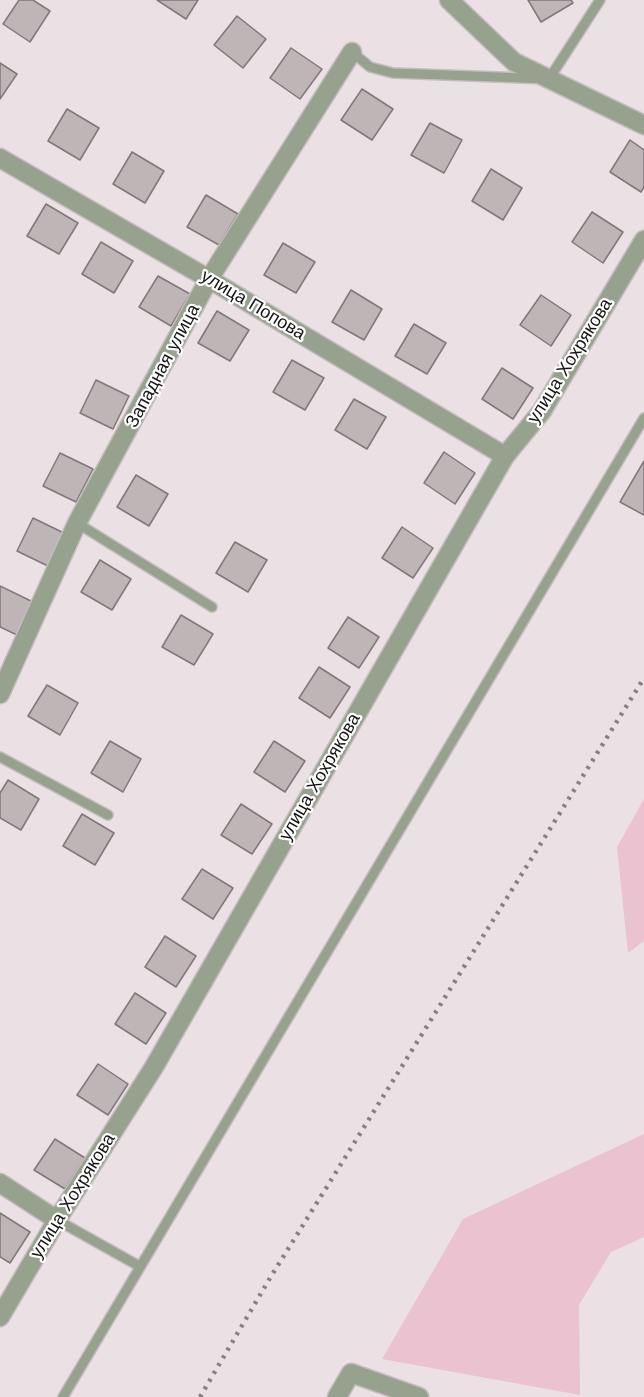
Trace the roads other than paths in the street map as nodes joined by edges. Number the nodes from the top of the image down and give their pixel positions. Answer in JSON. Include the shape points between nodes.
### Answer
{"nodes":[{"id":1,"x":449,"y":0,"type":"edge"},
{"id":2,"x":600,"y":0,"type":"edge"},
{"id":3,"x":352,"y":52,"type":"joint"},
{"id":4,"x":549,"y":79,"type":"junction"},
{"id":5,"x":644,"y":125,"type":"edge"},
{"id":6,"x":0,"y":158,"type":"edge"},
{"id":7,"x":644,"y":240,"type":"edge"},
{"id":8,"x":209,"y":279,"type":"junction"},
{"id":9,"x":644,"y":418,"type":"edge"},
{"id":10,"x":505,"y":456,"type":"junction"},
{"id":11,"x":77,"y":523,"type":"junction"},
{"id":12,"x":212,"y":607,"type":"dead end"},
{"id":13,"x":0,"y":694,"type":"edge"},
{"id":14,"x":0,"y":757,"type":"edge"},
{"id":15,"x":108,"y":815,"type":"dead end"},
{"id":16,"x":0,"y":1183,"type":"edge"},
{"id":17,"x":57,"y":1220,"type":"junction"},
{"id":18,"x":140,"y":1266,"type":"junction"},
{"id":19,"x":0,"y":1317,"type":"edge"},
{"id":20,"x":63,"y":1397,"type":"edge"},
{"id":21,"x":337,"y":1397,"type":"edge"},
{"id":22,"x":419,"y":1397,"type":"edge"}],
"edges":[{"from":1,"to":4,"type":"street","via":[[514,62]]},
{"from":2,"to":4,"type":"lane"},
{"from":3,"to":4,"type":"lane","via":[[370,67],[393,73]]},
{"from":3,"to":8,"type":"street","name":"Западная улица"},
{"from":4,"to":5,"type":"street"},
{"from":6,"to":8,"type":"street","name":"улица Попова"},
{"from":7,"to":10,"type":"street","name":"улица Хохрякова","via":[[542,411]]},
{"from":8,"to":10,"type":"street","name":"улица Попова"},
{"from":8,"to":11,"type":"street","name":"Западная улица"},
{"from":9,"to":18,"type":"lane"},
{"from":10,"to":17,"type":"street","name":"улица Хохрякова","via":[[154,1067]]},
{"from":11,"to":12,"type":"lane"},
{"from":11,"to":13,"type":"street","name":"Западная улица"},
{"from":14,"to":15,"type":"lane"},
{"from":16,"to":17,"type":"street"},
{"from":17,"to":18,"type":"lane"},
{"from":17,"to":19,"type":"street","name":"улица Хохрякова"},
{"from":18,"to":20,"type":"lane"},
{"from":21,"to":22,"type":"street","via":[[351,1373]]}]}
